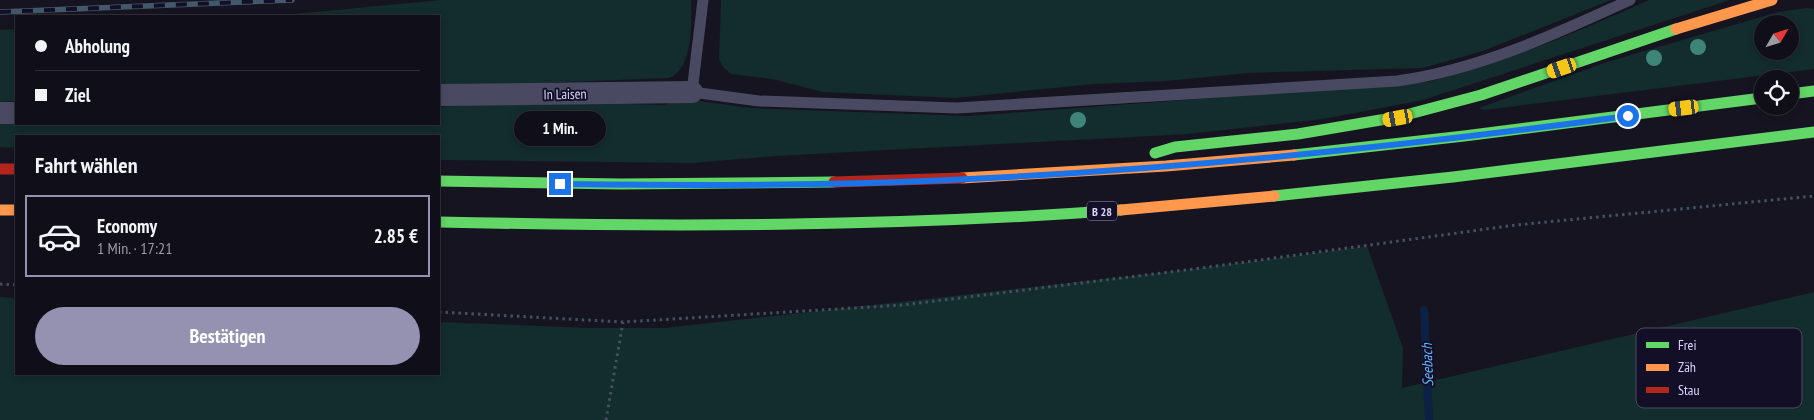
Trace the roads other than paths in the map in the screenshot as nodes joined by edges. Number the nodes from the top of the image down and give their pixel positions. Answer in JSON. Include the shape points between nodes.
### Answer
{"nodes":[{"id":1,"x":1630,"y":0,"type":"edge"},
{"id":2,"x":1772,"y":0,"type":"edge"},
{"id":3,"x":703,"y":4,"type":"edge"},
{"id":4,"x":1814,"y":91,"type":"edge"},
{"id":5,"x":692,"y":92,"type":"junction"},
{"id":6,"x":1799,"y":93,"type":"edge"},
{"id":7,"x":440,"y":95,"type":"edge"},
{"id":8,"x":1754,"y":99,"type":"edge"},
{"id":9,"x":0,"y":113,"type":"edge"},
{"id":10,"x":15,"y":113,"type":"edge"},
{"id":11,"x":1814,"y":132,"type":"edge"},
{"id":12,"x":0,"y":169,"type":"edge"},
{"id":13,"x":15,"y":169,"type":"edge"},
{"id":14,"x":1087,"y":172,"type":"junction"},
{"id":15,"x":440,"y":181,"type":"edge"},
{"id":16,"x":0,"y":210,"type":"edge"},
{"id":17,"x":15,"y":210,"type":"edge"},
{"id":18,"x":440,"y":222,"type":"edge"}],
"edges":[{"from":1,"to":5,"type":"lane","via":[[1557,32],[1458,69],[1397,81],[957,108],[758,101]]},
{"from":2,"to":14,"type":"highway","via":[[1482,95],[1398,118],[1298,134],[1175,147]]},
{"from":3,"to":5,"type":"lane"},
{"from":4,"to":6,"type":"highway"},
{"from":5,"to":7,"type":"street","name":"In Laisen"},
{"from":8,"to":14,"type":"highway","via":[[1371,147]]},
{"from":9,"to":10,"type":"street"},
{"from":11,"to":18,"type":"highway","number":"B 28","via":[[1476,175],[1088,213],[678,226]]},
{"from":12,"to":13,"type":"highway"},
{"from":14,"to":15,"type":"highway","via":[[810,184]]},
{"from":16,"to":17,"type":"highway"}]}
